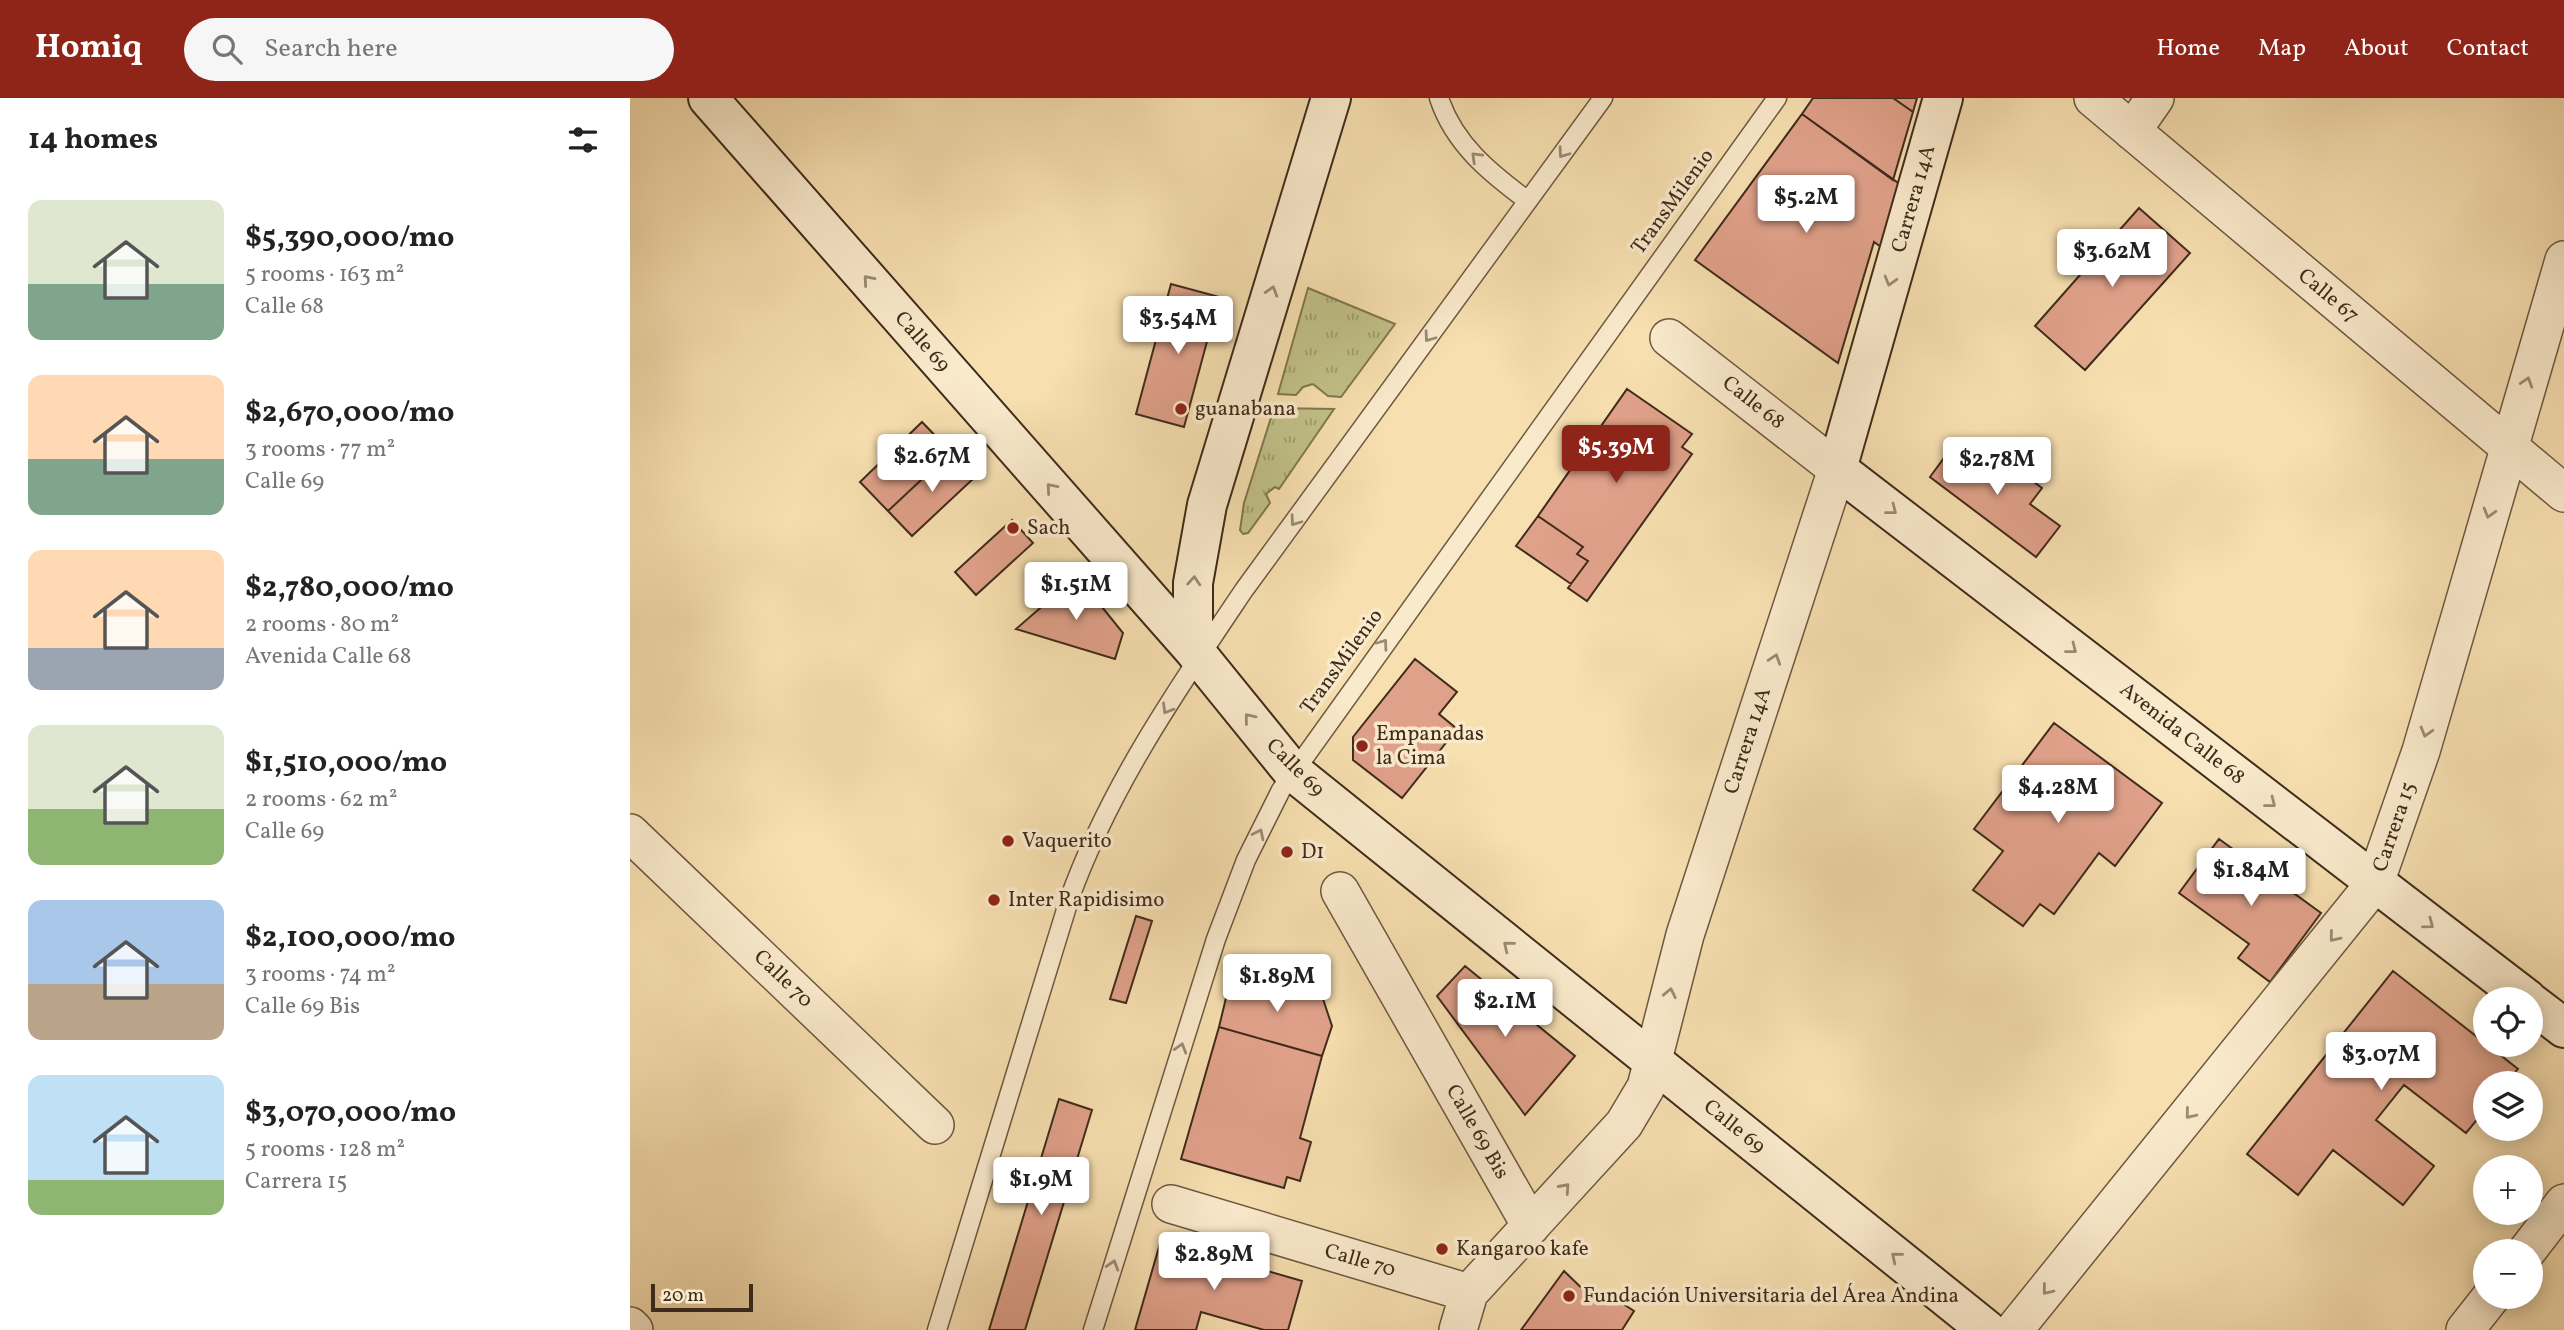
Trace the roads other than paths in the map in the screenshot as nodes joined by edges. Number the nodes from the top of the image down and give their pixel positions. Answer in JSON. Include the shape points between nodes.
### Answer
{"nodes":[{"id":1,"x":708,"y":98,"type":"edge"},
{"id":2,"x":1439,"y":98,"type":"edge"},
{"id":3,"x":1603,"y":98,"type":"edge"},
{"id":4,"x":1777,"y":98,"type":"edge"},
{"id":5,"x":1942,"y":98,"type":"edge"},
{"id":6,"x":2093,"y":98,"type":"edge"},
{"id":7,"x":2155,"y":98,"type":"edge"},
{"id":8,"x":1326,"y":100,"type":"edge"},
{"id":9,"x":2132,"y":131,"type":"junction"},
{"id":10,"x":1528,"y":201,"type":"junction"},
{"id":11,"x":2564,"y":260,"type":"edge"},
{"id":12,"x":1669,"y":338,"type":"dead end"},
{"id":13,"x":2507,"y":447,"type":"junction"},
{"id":14,"x":1838,"y":469,"type":"junction"},
{"id":15,"x":2564,"y":493,"type":"edge"},
{"id":16,"x":1196,"y":653,"type":"junction"},
{"id":17,"x":1292,"y":771,"type":"junction"},
{"id":18,"x":630,"y":833,"type":"edge"},
{"id":19,"x":2375,"y":883,"type":"junction"},
{"id":20,"x":1340,"y":891,"type":"dead end"},
{"id":21,"x":2511,"y":987,"type":"edge"},
{"id":22,"x":2543,"y":1012,"type":"edge"},
{"id":23,"x":2564,"y":1028,"type":"edge"},
{"id":24,"x":1654,"y":1063,"type":"junction"},
{"id":25,"x":936,"y":1125,"type":"dead end"},
{"id":26,"x":2564,"y":1203,"type":"edge"},
{"id":27,"x":1171,"y":1204,"type":"dead end"},
{"id":28,"x":1531,"y":1226,"type":"junction"},
{"id":29,"x":2536,"y":1239,"type":"edge"},
{"id":30,"x":1469,"y":1293,"type":"junction"},
{"id":31,"x":2482,"y":1309,"type":"edge"},
{"id":32,"x":630,"y":1326,"type":"edge"},
{"id":33,"x":634,"y":1330,"type":"edge"},
{"id":34,"x":937,"y":1330,"type":"edge"},
{"id":35,"x":1093,"y":1330,"type":"edge"},
{"id":36,"x":1458,"y":1330,"type":"edge"},
{"id":37,"x":1987,"y":1330,"type":"edge"},
{"id":38,"x":2014,"y":1330,"type":"edge"},
{"id":39,"x":2465,"y":1330,"type":"edge"}],
"edges":[{"from":16,"to":1,"type":"street","name":"Calle 69","one_way":true},
{"from":10,"to":2,"type":"lane","one_way":true,"via":[[1460,142]]},
{"from":3,"to":10,"type":"lane","one_way":true},
{"from":17,"to":4,"type":"lane","name":"TransMilenio","one_way":true},
{"from":5,"to":14,"type":"street","name":"Carrera 14A","one_way":true},
{"from":6,"to":9,"type":"street","name":"Calle 67"},
{"from":7,"to":9,"type":"street"},
{"from":16,"to":8,"type":"street","one_way":true,"via":[[1193,583],[1207,505]]},
{"from":9,"to":13,"type":"street","name":"Calle 67"},
{"from":10,"to":16,"type":"lane","one_way":true},
{"from":13,"to":11,"type":"street","name":"Carrera 15","one_way":true},
{"from":12,"to":14,"type":"street","name":"Calle 68"},
{"from":13,"to":15,"type":"street","name":"Calle 67"},
{"from":13,"to":19,"type":"street","name":"Carrera 15","one_way":true,"via":[[2421,751]]},
{"from":14,"to":19,"type":"street","name":"Avenida Calle 68","one_way":true},
{"from":24,"to":14,"type":"street","name":"Carrera 14A","one_way":true,"via":[[1685,935]]},
{"from":17,"to":16,"type":"street","name":"Calle 69","one_way":true},
{"from":16,"to":34,"type":"lane","one_way":true,"via":[[1085,854]]},
{"from":24,"to":17,"type":"street","name":"Calle 69","one_way":true},
{"from":35,"to":17,"type":"lane","name":"TransMilenio","one_way":true,"via":[[1216,939],[1245,860]]},
{"from":18,"to":25,"type":"street","name":"Calle 70"},
{"from":19,"to":21,"type":"street","name":"Avenida Calle 68","one_way":true},
{"from":19,"to":38,"type":"street","name":"Carrera 15","one_way":true},
{"from":20,"to":28,"type":"street","name":"Calle 69 Bis"},
{"from":22,"to":23,"type":"street","name":"Avenida Calle 68"},
{"from":28,"to":24,"type":"street","name":"Carrera 14A","one_way":true,"via":[[1624,1124]]},
{"from":37,"to":24,"type":"street","name":"Calle 69","one_way":true},
{"from":26,"to":29,"type":"street"},
{"from":27,"to":30,"type":"street","name":"Calle 70"},
{"from":28,"to":30,"type":"street","name":"Carrera 14A"},
{"from":30,"to":36,"type":"street","name":"Carrera 14A"},
{"from":31,"to":39,"type":"street"},
{"from":32,"to":33,"type":"street"}]}
